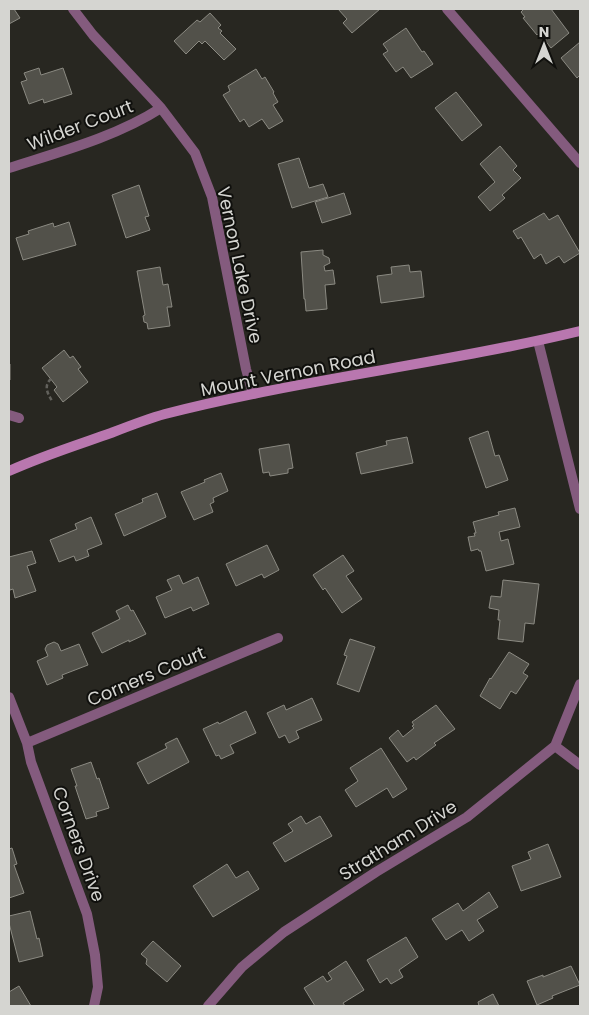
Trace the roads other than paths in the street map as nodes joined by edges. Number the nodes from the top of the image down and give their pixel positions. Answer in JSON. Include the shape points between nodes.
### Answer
{"nodes":[{"id":1,"x":72,"y":9,"type":"edge"},
{"id":2,"x":447,"y":9,"type":"edge"},
{"id":3,"x":161,"y":108,"type":"junction"},
{"id":4,"x":580,"y":164,"type":"edge"},
{"id":5,"x":9,"y":168,"type":"edge"},
{"id":6,"x":580,"y":331,"type":"edge"},
{"id":7,"x":538,"y":341,"type":"junction"},
{"id":8,"x":253,"y":394,"type":"junction"},
{"id":9,"x":9,"y":471,"type":"edge"},
{"id":10,"x":580,"y":509,"type":"edge"},
{"id":11,"x":278,"y":638,"type":"dead end"},
{"id":12,"x":580,"y":684,"type":"edge"},
{"id":13,"x":9,"y":697,"type":"edge"},
{"id":14,"x":27,"y":743,"type":"junction"},
{"id":15,"x":555,"y":746,"type":"junction"},
{"id":16,"x":580,"y":765,"type":"edge"},
{"id":17,"x":94,"y":1006,"type":"edge"},
{"id":18,"x":208,"y":1006,"type":"edge"}],
"edges":[{"from":1,"to":3,"type":"street","name":"Vernon Lake Drive"},
{"from":2,"to":4,"type":"street"},
{"from":3,"to":5,"type":"street","name":"Wilder Court","via":[[146,118],[82,145]]},
{"from":3,"to":8,"type":"street","name":"Vernon Lake Drive","via":[[195,153],[212,197]]},
{"from":6,"to":7,"type":"main road","name":"Mount Vernon Road"},
{"from":7,"to":8,"type":"main road","name":"Mount Vernon Road"},
{"from":7,"to":10,"type":"street"},
{"from":8,"to":9,"type":"main road","name":"Mount Vernon Road","via":[[163,415]]},
{"from":11,"to":14,"type":"street","name":"Corners Court"},
{"from":12,"to":15,"type":"street","name":"Stratham Drive"},
{"from":13,"to":14,"type":"street","name":"Corners Drive"},
{"from":14,"to":17,"type":"street","name":"Corners Drive","via":[[31,762],[87,914],[98,987]]},
{"from":15,"to":16,"type":"street"},
{"from":15,"to":18,"type":"street","name":"Stratham Drive","via":[[467,817],[284,932],[242,968]]}]}
